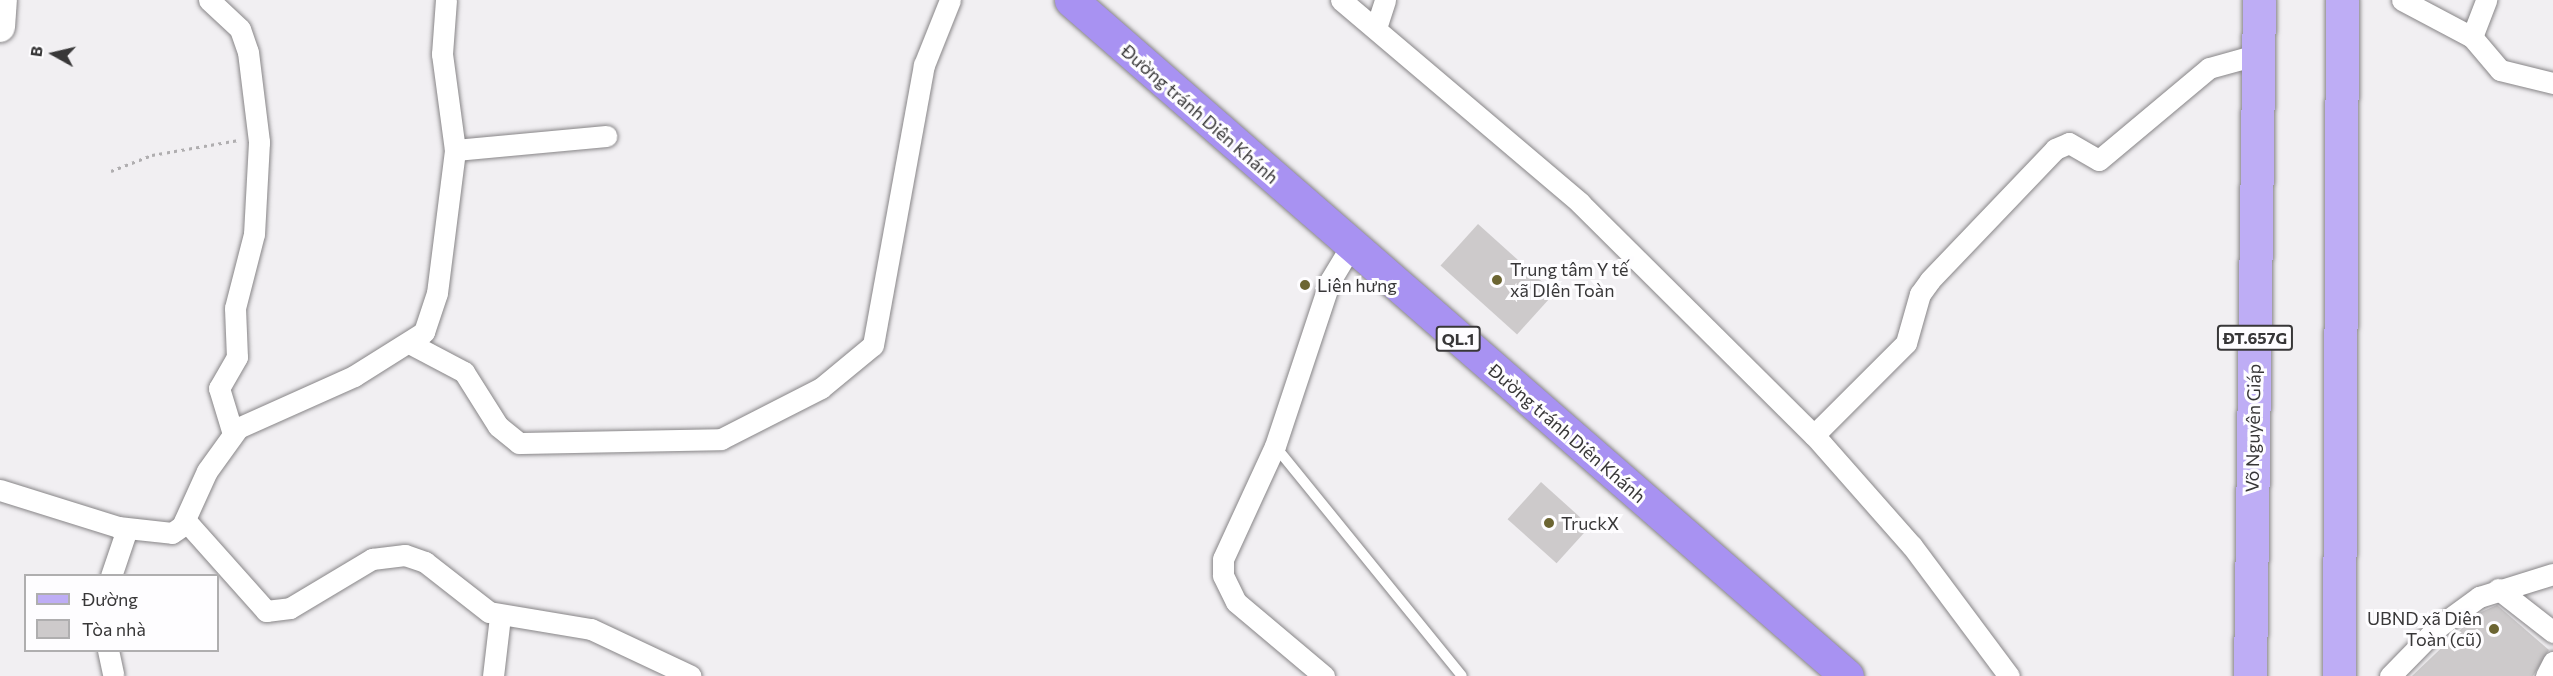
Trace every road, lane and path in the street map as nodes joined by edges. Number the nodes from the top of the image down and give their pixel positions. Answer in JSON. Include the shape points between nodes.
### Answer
{"nodes":[{"id":1,"x":2,"y":0,"type":"edge"},
{"id":2,"x":208,"y":0,"type":"edge"},
{"id":3,"x":446,"y":0,"type":"edge"},
{"id":4,"x":950,"y":0,"type":"edge"},
{"id":5,"x":1071,"y":0,"type":"edge"},
{"id":6,"x":1341,"y":0,"type":"edge"},
{"id":7,"x":1385,"y":0,"type":"edge"},
{"id":8,"x":2259,"y":0,"type":"edge"},
{"id":9,"x":2342,"y":0,"type":"edge"},
{"id":10,"x":2402,"y":0,"type":"edge"},
{"id":11,"x":2486,"y":0,"type":"edge"},
{"id":12,"x":1377,"y":25,"type":"junction"},
{"id":13,"x":0,"y":27,"type":"edge"},
{"id":14,"x":2472,"y":37,"type":"junction"},
{"id":15,"x":2259,"y":54,"type":"junction"},
{"id":16,"x":2553,"y":83,"type":"edge"},
{"id":17,"x":606,"y":136,"type":"dead end"},
{"id":18,"x":259,"y":142,"type":"junction"},
{"id":19,"x":455,"y":150,"type":"junction"},
{"id":20,"x":111,"y":171,"type":"dead end"},
{"id":21,"x":1351,"y":246,"type":"junction"},
{"id":22,"x":411,"y":344,"type":"junction"},
{"id":23,"x":233,"y":434,"type":"junction"},
{"id":24,"x":1814,"y":435,"type":"junction"},
{"id":25,"x":1275,"y":446,"type":"junction"},
{"id":26,"x":0,"y":490,"type":"edge"},
{"id":27,"x":185,"y":520,"type":"junction"},
{"id":28,"x":128,"y":529,"type":"junction"},
{"id":29,"x":112,"y":574,"type":"edge"},
{"id":30,"x":2553,"y":574,"type":"edge"},
{"id":31,"x":2498,"y":589,"type":"junction"},
{"id":32,"x":500,"y":616,"type":"junction"},
{"id":33,"x":2553,"y":632,"type":"edge"},
{"id":34,"x":108,"y":652,"type":"edge"},
{"id":35,"x":2553,"y":662,"type":"edge"},
{"id":36,"x":113,"y":674,"type":"dead end"},
{"id":37,"x":493,"y":676,"type":"edge"},
{"id":38,"x":692,"y":676,"type":"edge"},
{"id":39,"x":1324,"y":676,"type":"edge"},
{"id":40,"x":1462,"y":676,"type":"edge"},
{"id":41,"x":1847,"y":676,"type":"edge"},
{"id":42,"x":2009,"y":676,"type":"edge"},
{"id":43,"x":2250,"y":676,"type":"edge"},
{"id":44,"x":2339,"y":676,"type":"edge"},
{"id":45,"x":2390,"y":676,"type":"edge"},
{"id":46,"x":2546,"y":676,"type":"edge"}],
"edges":[{"from":1,"to":13,"type":"main road"},
{"from":2,"to":18,"type":"street","via":[[240,29],[248,52]]},
{"from":3,"to":19,"type":"street","via":[[442,54]]},
{"from":4,"to":22,"type":"street","via":[[924,65],[873,345],[821,388],[721,439],[519,443],[498,426],[464,372]]},
{"from":5,"to":21,"type":"highway","name":"Đường tránh Diên Khánh","number":"QL.1"},
{"from":6,"to":12,"type":"street"},
{"from":7,"to":12,"type":"street"},
{"from":8,"to":15,"type":"main road","name":"Võ Nguyên Giáp","number":"ĐT.657G"},
{"from":9,"to":44,"type":"main road"},
{"from":10,"to":14,"type":"street"},
{"from":11,"to":14,"type":"street"},
{"from":12,"to":24,"type":"street","via":[[1581,203]]},
{"from":14,"to":16,"type":"street","via":[[2500,70]]},
{"from":15,"to":24,"type":"street","via":[[2209,68],[2099,160],[2069,143],[2055,149],[1930,280],[1920,294],[1906,343]]},
{"from":15,"to":43,"type":"main road","name":"Võ Nguyên Giáp","number":"ĐT.657G"},
{"from":17,"to":19,"type":"street"},
{"from":18,"to":20,"type":"path","via":[[214,140],[128,161]]},
{"from":18,"to":23,"type":"street","via":[[258,206],[235,308],[237,357],[219,388]]},
{"from":19,"to":22,"type":"street","via":[[433,315]]},
{"from":21,"to":25,"type":"street","via":[[1330,280]]},
{"from":21,"to":41,"type":"highway","name":"Đường tránh Diên Khánh","number":"QL.1"},
{"from":22,"to":23,"type":"street"},
{"from":23,"to":27,"type":"street"},
{"from":24,"to":42,"type":"street","via":[[1912,546]]},
{"from":25,"to":39,"type":"street","via":[[1228,540],[1223,575],[1236,602]]},
{"from":25,"to":40,"type":"lane"},
{"from":26,"to":28,"type":"street"},
{"from":27,"to":28,"type":"street","via":[[172,533]]},
{"from":27,"to":32,"type":"street","via":[[266,611],[290,608],[372,559],[405,555],[425,562],[479,607]]},
{"from":28,"to":29,"type":"street"},
{"from":30,"to":31,"type":"street"},
{"from":31,"to":33,"type":"street"},
{"from":31,"to":45,"type":"street","via":[[2456,612]]},
{"from":32,"to":37,"type":"street"},
{"from":32,"to":38,"type":"street","via":[[591,629]]},
{"from":34,"to":36,"type":"street"},
{"from":35,"to":46,"type":"street"}]}
